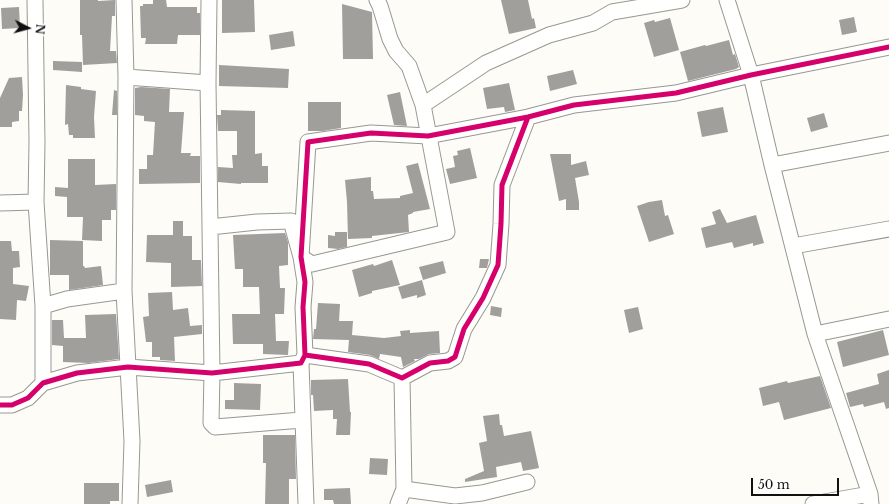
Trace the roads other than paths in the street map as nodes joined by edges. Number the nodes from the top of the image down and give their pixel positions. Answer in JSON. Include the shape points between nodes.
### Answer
{"nodes":[{"id":1,"x":35,"y":0,"type":"edge"},
{"id":2,"x":124,"y":0,"type":"edge"},
{"id":3,"x":209,"y":0,"type":"edge"},
{"id":4,"x":377,"y":0,"type":"edge"},
{"id":5,"x":682,"y":0,"type":"edge"},
{"id":6,"x":727,"y":0,"type":"edge"},
{"id":7,"x":889,"y":47,"type":"edge"},
{"id":8,"x":751,"y":75,"type":"junction"},
{"id":9,"x":126,"y":77,"type":"junction"},
{"id":10,"x":208,"y":83,"type":"junction"},
{"id":11,"x":423,"y":105,"type":"junction"},
{"id":12,"x":528,"y":116,"type":"junction"},
{"id":13,"x":428,"y":136,"type":"junction"},
{"id":14,"x":889,"y":143,"type":"edge"},
{"id":15,"x":772,"y":165,"type":"junction"},
{"id":16,"x":36,"y":202,"type":"junction"},
{"id":17,"x":0,"y":203,"type":"edge"},
{"id":18,"x":210,"y":226,"type":"junction"},
{"id":19,"x":889,"y":229,"type":"edge"},
{"id":20,"x":793,"y":246,"type":"junction"},
{"id":21,"x":301,"y":257,"type":"junction"},
{"id":22,"x":124,"y":291,"type":"junction"},
{"id":23,"x":43,"y":306,"type":"junction"},
{"id":24,"x":889,"y":319,"type":"edge"},
{"id":25,"x":815,"y":334,"type":"junction"},
{"id":26,"x":303,"y":359,"type":"junction"},
{"id":27,"x":128,"y":367,"type":"junction"},
{"id":28,"x":212,"y":373,"type":"junction"},
{"id":29,"x":402,"y":378,"type":"junction"},
{"id":30,"x":43,"y":383,"type":"junction"},
{"id":31,"x":0,"y":405,"type":"edge"},
{"id":32,"x":302,"y":420,"type":"junction"},
{"id":33,"x":527,"y":482,"type":"dead end"},
{"id":34,"x":404,"y":490,"type":"junction"},
{"id":35,"x":870,"y":499,"type":"edge"},
{"id":36,"x":130,"y":504,"type":"edge"},
{"id":37,"x":306,"y":504,"type":"edge"},
{"id":38,"x":398,"y":504,"type":"edge"},
{"id":39,"x":813,"y":504,"type":"edge"}],
"edges":[{"from":1,"to":16,"type":"street"},
{"from":2,"to":9,"type":"street"},
{"from":3,"to":10,"type":"street"},
{"from":4,"to":11,"type":"street","via":[[390,39],[409,66]]},
{"from":5,"to":11,"type":"street","via":[[612,12],[593,23],[549,35],[486,63]]},
{"from":6,"to":8,"type":"street"},
{"from":7,"to":8,"type":"street"},
{"from":8,"to":12,"type":"street","via":[[676,93],[574,105]]},
{"from":8,"to":15,"type":"street"},
{"from":9,"to":10,"type":"street"},
{"from":9,"to":22,"type":"street"},
{"from":10,"to":18,"type":"street"},
{"from":11,"to":13,"type":"street"},
{"from":12,"to":13,"type":"street"},
{"from":12,"to":29,"type":"street","via":[[502,185],[498,265],[483,298],[464,329],[455,357],[430,363]]},
{"from":13,"to":21,"type":"street","via":[[371,133],[308,142]]},
{"from":13,"to":21,"type":"street","via":[[447,232],[312,264]]},
{"from":14,"to":15,"type":"street"},
{"from":15,"to":20,"type":"street"},
{"from":16,"to":17,"type":"street"},
{"from":16,"to":23,"type":"street"},
{"from":18,"to":21,"type":"street","via":[[291,221]]},
{"from":18,"to":28,"type":"street"},
{"from":19,"to":20,"type":"street"},
{"from":20,"to":25,"type":"street"},
{"from":21,"to":26,"type":"street","via":[[305,282]]},
{"from":22,"to":23,"type":"street","via":[[67,299]]},
{"from":22,"to":27,"type":"street"},
{"from":23,"to":30,"type":"street"},
{"from":24,"to":25,"type":"street"},
{"from":25,"to":35,"type":"street"},
{"from":26,"to":28,"type":"street"},
{"from":26,"to":29,"type":"street","via":[[369,364]]},
{"from":26,"to":32,"type":"street"},
{"from":27,"to":28,"type":"street"},
{"from":27,"to":30,"type":"street","via":[[76,373]]},
{"from":27,"to":36,"type":"street","via":[[132,441]]},
{"from":28,"to":32,"type":"street","via":[[211,423],[215,427]]},
{"from":29,"to":34,"type":"street"},
{"from":30,"to":31,"type":"street","via":[[28,398],[12,405]]},
{"from":32,"to":37,"type":"street"},
{"from":33,"to":34,"type":"street","via":[[482,493],[455,496]]},
{"from":34,"to":38,"type":"street"},
{"from":35,"to":39,"type":"street"}]}
